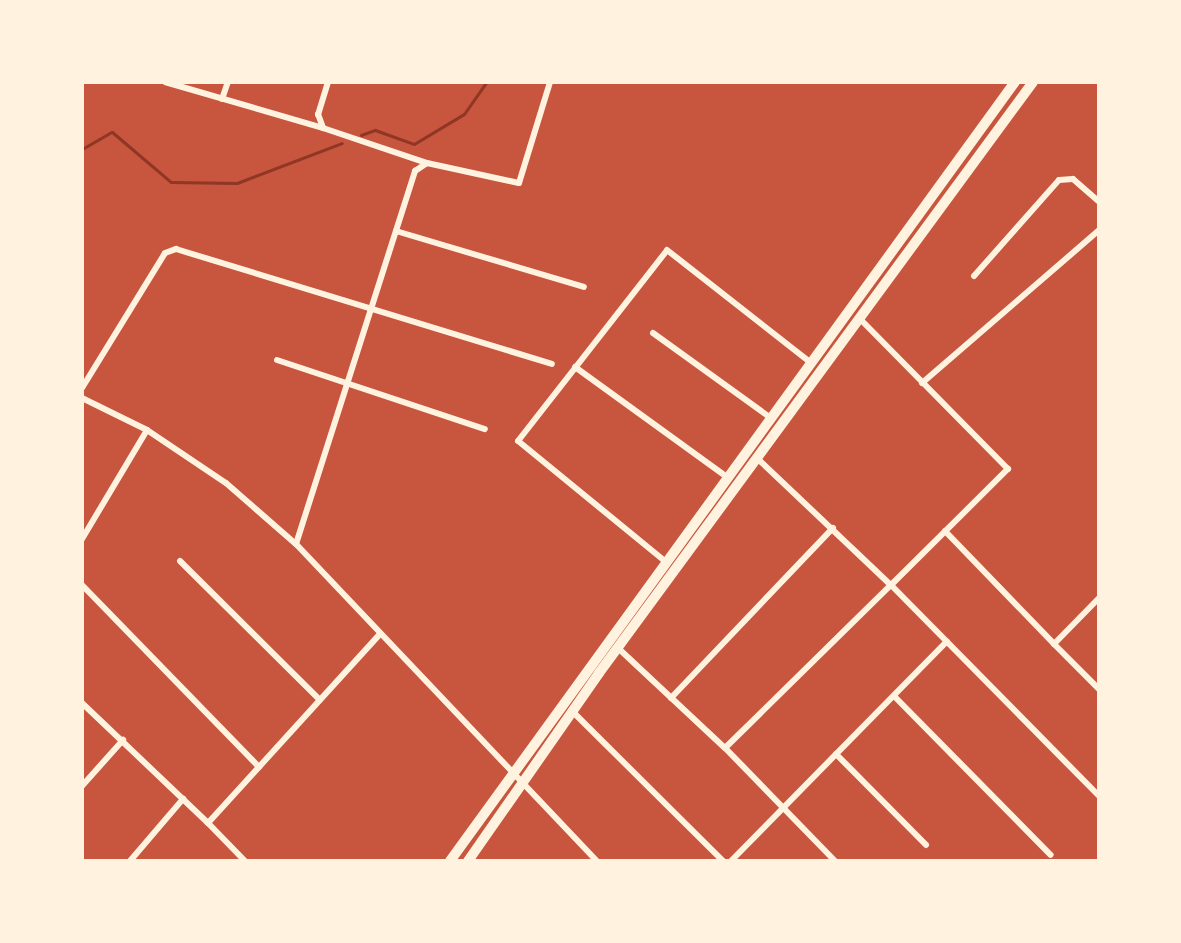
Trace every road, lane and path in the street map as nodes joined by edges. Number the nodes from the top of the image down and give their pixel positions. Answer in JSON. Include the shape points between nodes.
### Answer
{"nodes":[{"id":1,"x":165,"y":82,"type":"edge"},
{"id":2,"x":228,"y":82,"type":"edge"},
{"id":3,"x":328,"y":82,"type":"edge"},
{"id":4,"x":550,"y":82,"type":"edge"},
{"id":5,"x":1015,"y":82,"type":"edge"},
{"id":6,"x":1033,"y":82,"type":"edge"},
{"id":7,"x":222,"y":99,"type":"junction"},
{"id":8,"x":323,"y":128,"type":"junction"},
{"id":9,"x":427,"y":163,"type":"junction"},
{"id":10,"x":1099,"y":202,"type":"edge"},
{"id":11,"x":1099,"y":230,"type":"edge"},
{"id":12,"x":396,"y":231,"type":"junction"},
{"id":13,"x":974,"y":276,"type":"dead end"},
{"id":14,"x":584,"y":287,"type":"dead end"},
{"id":15,"x":373,"y":305,"type":"junction"},
{"id":16,"x":860,"y":319,"type":"junction"},
{"id":17,"x":653,"y":333,"type":"dead end"},
{"id":18,"x":277,"y":360,"type":"dead end"},
{"id":19,"x":811,"y":363,"type":"junction"},
{"id":20,"x":552,"y":364,"type":"dead end"},
{"id":21,"x":575,"y":367,"type":"junction"},
{"id":22,"x":348,"y":383,"type":"junction"},
{"id":23,"x":922,"y":383,"type":"junction"},
{"id":24,"x":82,"y":388,"type":"edge"},
{"id":25,"x":82,"y":398,"type":"edge"},
{"id":26,"x":771,"y":418,"type":"junction"},
{"id":27,"x":485,"y":429,"type":"dead end"},
{"id":28,"x":147,"y":430,"type":"junction"},
{"id":29,"x":758,"y":459,"type":"junction"},
{"id":30,"x":727,"y":477,"type":"junction"},
{"id":31,"x":833,"y":528,"type":"junction"},
{"id":32,"x":945,"y":531,"type":"junction"},
{"id":33,"x":82,"y":539,"type":"edge"},
{"id":34,"x":296,"y":544,"type":"junction"},
{"id":35,"x":180,"y":561,"type":"dead end"},
{"id":36,"x":666,"y":562,"type":"junction"},
{"id":37,"x":82,"y":585,"type":"edge"},
{"id":38,"x":891,"y":585,"type":"junction"},
{"id":39,"x":1099,"y":598,"type":"edge"},
{"id":40,"x":379,"y":635,"type":"junction"},
{"id":41,"x":947,"y":641,"type":"junction"},
{"id":42,"x":1054,"y":644,"type":"junction"},
{"id":43,"x":618,"y":648,"type":"junction"},
{"id":44,"x":1099,"y":689,"type":"edge"},
{"id":45,"x":894,"y":696,"type":"junction"},
{"id":46,"x":671,"y":698,"type":"junction"},
{"id":47,"x":320,"y":700,"type":"junction"},
{"id":48,"x":82,"y":703,"type":"edge"},
{"id":49,"x":572,"y":711,"type":"junction"},
{"id":50,"x":123,"y":740,"type":"junction"},
{"id":51,"x":725,"y":748,"type":"junction"},
{"id":52,"x":836,"y":754,"type":"junction"},
{"id":53,"x":259,"y":767,"type":"junction"},
{"id":54,"x":512,"y":771,"type":"junction"},
{"id":55,"x":522,"y":782,"type":"junction"},
{"id":56,"x":82,"y":786,"type":"edge"},
{"id":57,"x":1099,"y":796,"type":"edge"},
{"id":58,"x":183,"y":799,"type":"junction"},
{"id":59,"x":783,"y":808,"type":"junction"},
{"id":60,"x":208,"y":823,"type":"junction"},
{"id":61,"x":926,"y":845,"type":"dead end"},
{"id":62,"x":238,"y":854,"type":"junction"},
{"id":63,"x":1051,"y":855,"type":"dead end"},
{"id":64,"x":130,"y":861,"type":"edge"},
{"id":65,"x":232,"y":861,"type":"edge"},
{"id":66,"x":245,"y":861,"type":"edge"},
{"id":67,"x":450,"y":861,"type":"edge"},
{"id":68,"x":468,"y":861,"type":"edge"},
{"id":69,"x":597,"y":861,"type":"edge"},
{"id":70,"x":723,"y":861,"type":"edge"},
{"id":71,"x":731,"y":861,"type":"edge"},
{"id":72,"x":835,"y":861,"type":"edge"}],
"edges":[{"from":1,"to":7,"type":"street"},
{"from":2,"to":7,"type":"street"},
{"from":3,"to":8,"type":"street","via":[[318,114]]},
{"from":4,"to":9,"type":"street","via":[[519,183]]},
{"from":5,"to":19,"type":"main road"},
{"from":6,"to":16,"type":"main road"},
{"from":7,"to":8,"type":"street"},
{"from":8,"to":9,"type":"street"},
{"from":9,"to":12,"type":"street","via":[[415,171]]},
{"from":10,"to":13,"type":"street","via":[[1073,179],[1059,180]]},
{"from":11,"to":23,"type":"street"},
{"from":12,"to":14,"type":"street"},
{"from":12,"to":15,"type":"street"},
{"from":15,"to":20,"type":"street"},
{"from":15,"to":22,"type":"street"},
{"from":15,"to":24,"type":"street","via":[[169,250]]},
{"from":16,"to":23,"type":"street"},
{"from":16,"to":29,"type":"main road"},
{"from":17,"to":26,"type":"street"},
{"from":18,"to":22,"type":"street"},
{"from":19,"to":21,"type":"street","via":[[667,250]]},
{"from":19,"to":26,"type":"main road"},
{"from":21,"to":30,"type":"street"},
{"from":21,"to":36,"type":"street","via":[[518,441]]},
{"from":22,"to":27,"type":"street"},
{"from":22,"to":34,"type":"street"},
{"from":23,"to":32,"type":"street","via":[[1008,469]]},
{"from":25,"to":28,"type":"street"},
{"from":26,"to":30,"type":"main road"},
{"from":28,"to":33,"type":"street"},
{"from":28,"to":34,"type":"street","via":[[226,483]]},
{"from":29,"to":31,"type":"street"},
{"from":29,"to":43,"type":"main road"},
{"from":30,"to":36,"type":"main road"},
{"from":31,"to":38,"type":"street"},
{"from":31,"to":46,"type":"street"},
{"from":32,"to":38,"type":"street"},
{"from":32,"to":42,"type":"street"},
{"from":34,"to":40,"type":"street"},
{"from":35,"to":47,"type":"street"},
{"from":36,"to":54,"type":"main road"},
{"from":37,"to":53,"type":"street"},
{"from":38,"to":41,"type":"street"},
{"from":38,"to":51,"type":"street"},
{"from":39,"to":42,"type":"street"},
{"from":40,"to":47,"type":"street"},
{"from":40,"to":54,"type":"street"},
{"from":41,"to":45,"type":"street"},
{"from":41,"to":57,"type":"street"},
{"from":42,"to":44,"type":"street"},
{"from":43,"to":46,"type":"street"},
{"from":43,"to":49,"type":"main road"},
{"from":45,"to":52,"type":"street"},
{"from":45,"to":63,"type":"street"},
{"from":46,"to":51,"type":"street"},
{"from":47,"to":53,"type":"street"},
{"from":48,"to":50,"type":"street"},
{"from":49,"to":55,"type":"main road"},
{"from":49,"to":70,"type":"street"},
{"from":50,"to":56,"type":"street"},
{"from":50,"to":58,"type":"street"},
{"from":51,"to":59,"type":"street"},
{"from":52,"to":59,"type":"street"},
{"from":52,"to":61,"type":"street"},
{"from":53,"to":60,"type":"street"},
{"from":54,"to":55,"type":"street"},
{"from":54,"to":67,"type":"main road"},
{"from":55,"to":68,"type":"main road"},
{"from":55,"to":69,"type":"street"},
{"from":58,"to":60,"type":"street"},
{"from":58,"to":64,"type":"street"},
{"from":59,"to":71,"type":"street"},
{"from":59,"to":72,"type":"street"},
{"from":60,"to":62,"type":"street"},
{"from":62,"to":65,"type":"street"},
{"from":62,"to":66,"type":"street"}]}
